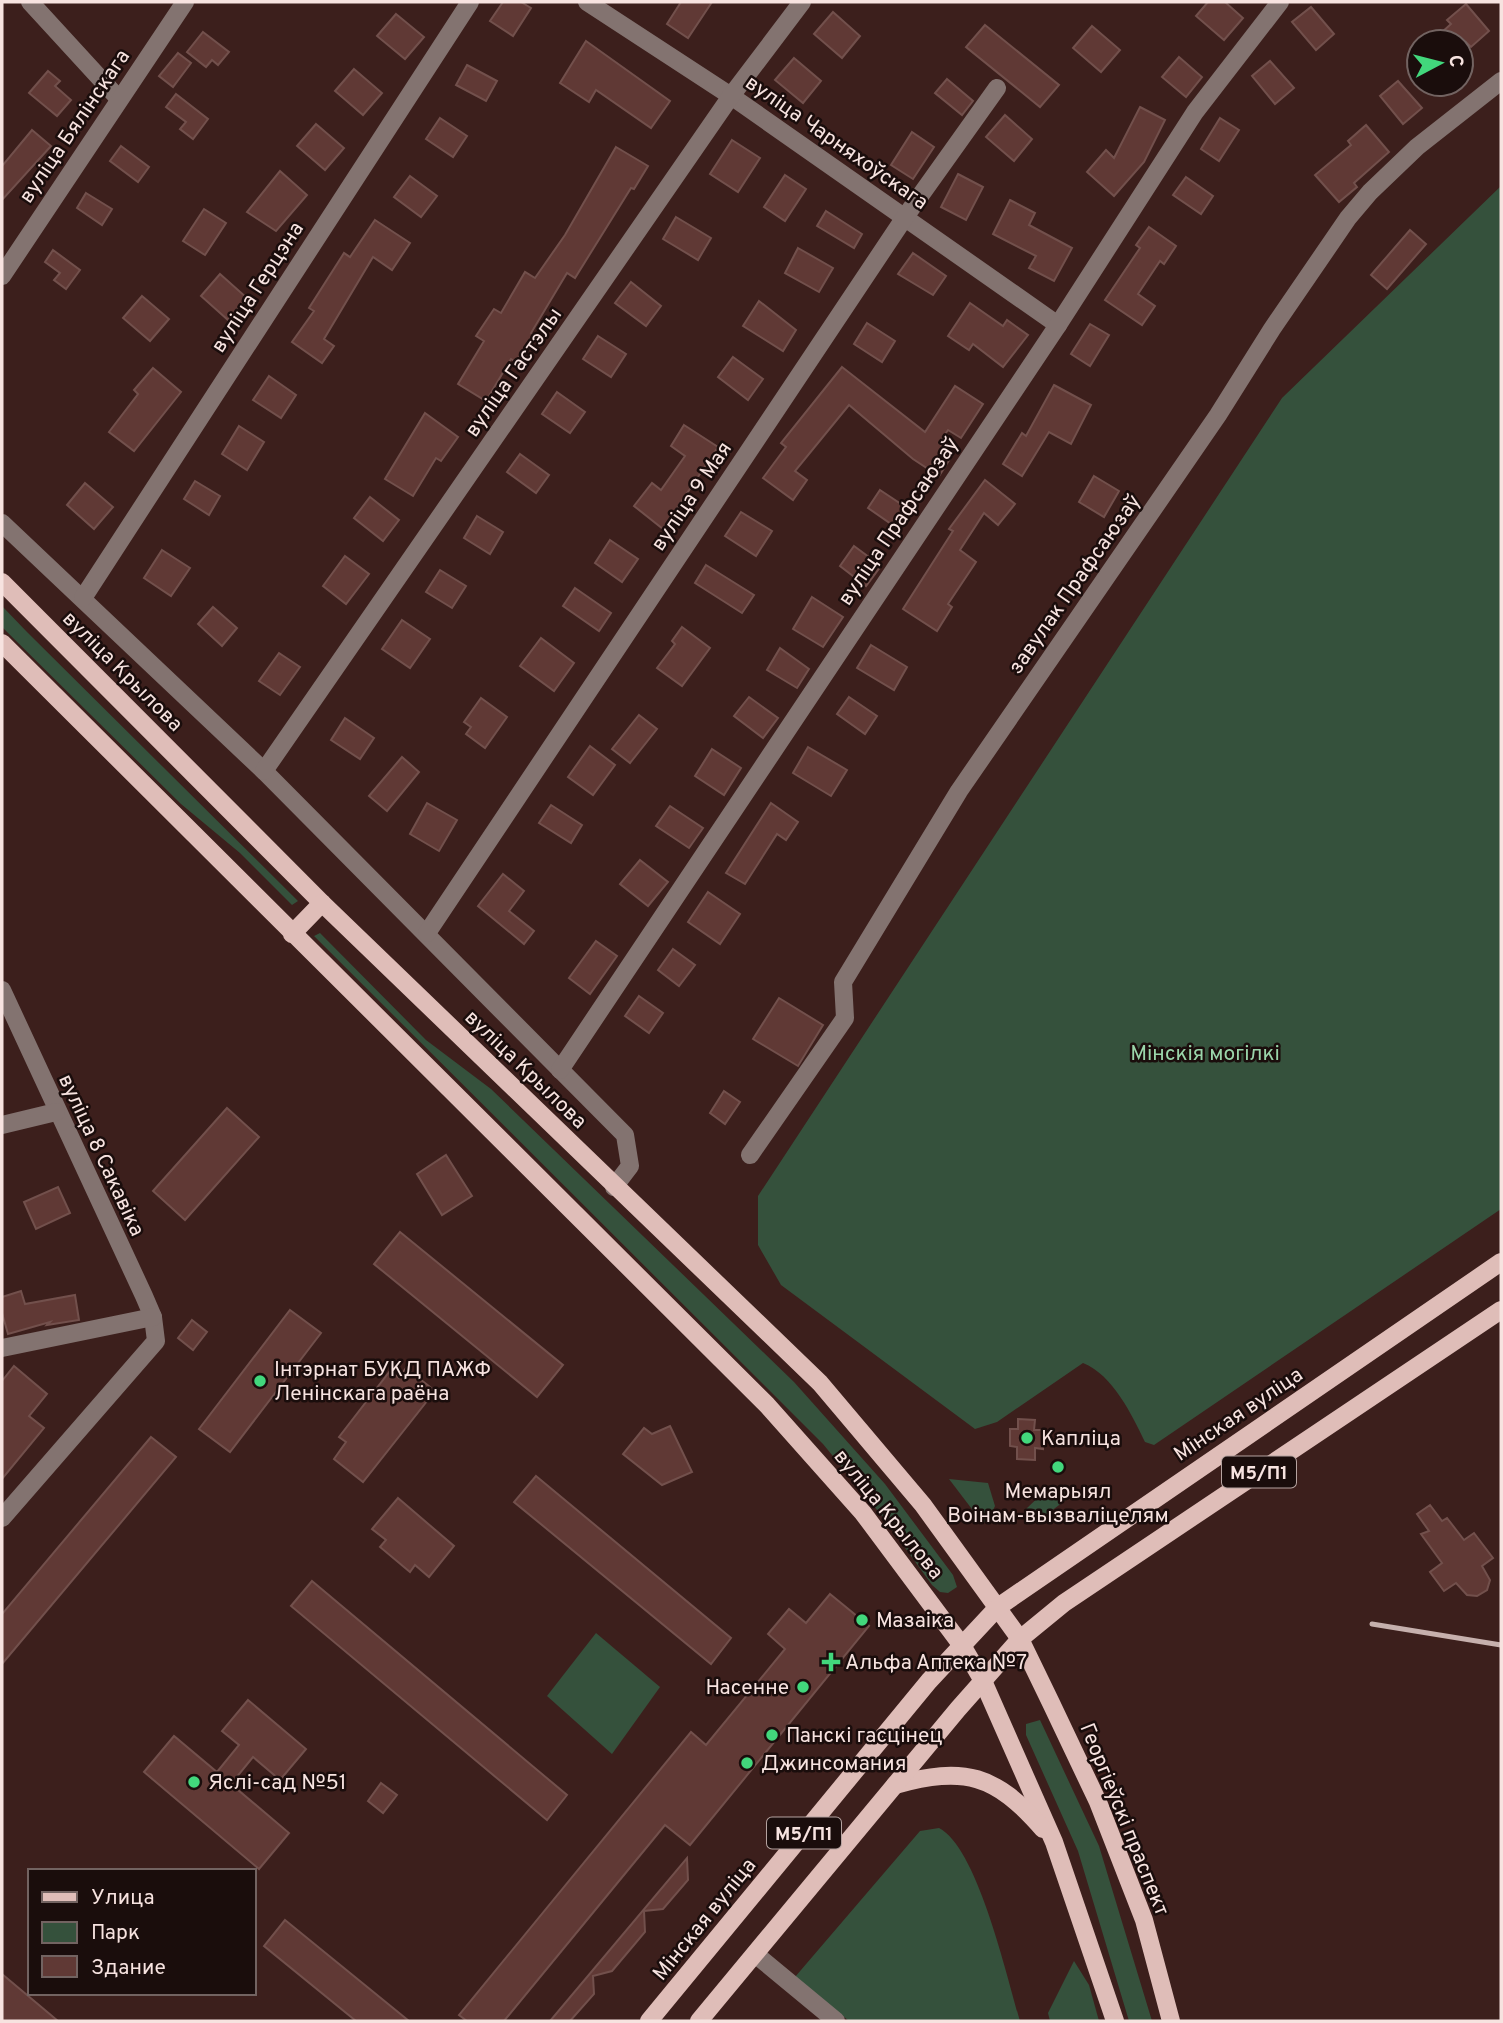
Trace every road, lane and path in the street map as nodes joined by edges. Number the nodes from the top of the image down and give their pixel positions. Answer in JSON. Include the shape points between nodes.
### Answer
{"nodes":[{"id":1,"x":30,"y":2,"type":"edge"},
{"id":2,"x":185,"y":2,"type":"edge"},
{"id":3,"x":470,"y":2,"type":"edge"},
{"id":4,"x":587,"y":2,"type":"edge"},
{"id":5,"x":802,"y":2,"type":"edge"},
{"id":6,"x":1280,"y":2,"type":"edge"},
{"id":7,"x":1501,"y":81,"type":"edge"},
{"id":8,"x":997,"y":88,"type":"dead end"},
{"id":9,"x":731,"y":96,"type":"junction"},
{"id":10,"x":119,"y":99,"type":"junction"},
{"id":11,"x":905,"y":217,"type":"junction"},
{"id":12,"x":2,"y":276,"type":"edge"},
{"id":13,"x":1058,"y":325,"type":"junction"},
{"id":14,"x":2,"y":523,"type":"edge"},
{"id":15,"x":2,"y":582,"type":"edge"},
{"id":16,"x":83,"y":598,"type":"junction"},
{"id":17,"x":2,"y":643,"type":"edge"},
{"id":18,"x":264,"y":771,"type":"junction"},
{"id":19,"x":322,"y":903,"type":"junction"},
{"id":20,"x":427,"y":933,"type":"junction"},
{"id":21,"x":292,"y":934,"type":"junction"},
{"id":22,"x":2,"y":990,"type":"edge"},
{"id":23,"x":560,"y":1070,"type":"junction"},
{"id":24,"x":56,"y":1112,"type":"junction"},
{"id":25,"x":2,"y":1125,"type":"edge"},
{"id":26,"x":750,"y":1155,"type":"dead end"},
{"id":27,"x":614,"y":1187,"type":"junction"},
{"id":28,"x":1501,"y":1262,"type":"edge"},
{"id":29,"x":1501,"y":1310,"type":"edge"},
{"id":30,"x":153,"y":1317,"type":"junction"},
{"id":31,"x":2,"y":1348,"type":"edge"},
{"id":32,"x":2,"y":1518,"type":"edge"},
{"id":33,"x":998,"y":1607,"type":"junction"},
{"id":34,"x":1020,"y":1639,"type":"junction"},
{"id":35,"x":963,"y":1647,"type":"junction"},
{"id":36,"x":983,"y":1681,"type":"junction"},
{"id":37,"x":895,"y":1785,"type":"junction"},
{"id":38,"x":1054,"y":1842,"type":"junction"},
{"id":39,"x":755,"y":1954,"type":"junction"},
{"id":40,"x":649,"y":2021,"type":"edge"},
{"id":41,"x":699,"y":2021,"type":"edge"},
{"id":42,"x":836,"y":2021,"type":"edge"},
{"id":43,"x":1115,"y":2021,"type":"edge"},
{"id":44,"x":1171,"y":2021,"type":"edge"}],
"edges":[{"from":1,"to":10,"type":"street"},
{"from":2,"to":10,"type":"street","name":"вуліца Бялінскага"},
{"from":3,"to":16,"type":"street","name":"вуліца Герцэна"},
{"from":4,"to":9,"type":"street","name":"вуліца Чарняхоўскага"},
{"from":5,"to":9,"type":"street","name":"вуліца Гастэлы"},
{"from":6,"to":13,"type":"street","name":"вуліца Прафсаюзаў","via":[[1195,112]]},
{"from":7,"to":26,"type":"street","name":"завулак Прафсаюзаў","via":[[1418,147],[1348,218],[959,791],[843,982],[845,1018]]},
{"from":8,"to":11,"type":"street","name":"вуліца 9 Мая"},
{"from":9,"to":11,"type":"street","name":"вуліца Чарняхоўскага"},
{"from":9,"to":18,"type":"street","name":"вуліца Гастэлы"},
{"from":10,"to":12,"type":"street","name":"вуліца Бялінскага"},
{"from":11,"to":13,"type":"street","name":"вуліца Чарняхоўскага"},
{"from":11,"to":20,"type":"street","name":"вуліца 9 Мая"},
{"from":13,"to":23,"type":"street","name":"вуліца Прафсаюзаў"},
{"from":14,"to":16,"type":"street"},
{"from":15,"to":19,"type":"main road","name":"вуліца Крылова"},
{"from":16,"to":18,"type":"street"},
{"from":17,"to":21,"type":"main road","name":"вуліца Крылова"},
{"from":18,"to":20,"type":"street"},
{"from":19,"to":21,"type":"main road"},
{"from":19,"to":27,"type":"main road","name":"вуліца Крылова"},
{"from":20,"to":23,"type":"street"},
{"from":21,"to":35,"type":"main road","name":"вуліца Крылова","via":[[767,1405],[863,1513]]},
{"from":22,"to":24,"type":"street","name":"вуліца 8 Сакавіка"},
{"from":23,"to":27,"type":"street","via":[[625,1135],[630,1166]]},
{"from":24,"to":25,"type":"street"},
{"from":24,"to":30,"type":"street","name":"вуліца 8 Сакавіка"},
{"from":27,"to":33,"type":"main road","name":"вуліца Крылова","via":[[820,1383],[923,1504]]},
{"from":28,"to":33,"type":"main road","name":"Мінская вуліца","number":"М5/П1"},
{"from":29,"to":34,"type":"main road","number":"М5/П1","via":[[1064,1602]]},
{"from":30,"to":31,"type":"street"},
{"from":30,"to":32,"type":"street","name":"вуліца 8 Сакавіка","via":[[156,1341]]},
{"from":33,"to":34,"type":"main road","name":"вуліца Крылова"},
{"from":33,"to":35,"type":"main road","name":"Мінская вуліца","number":"М5/П1"},
{"from":34,"to":36,"type":"main road","number":"М5/П1"},
{"from":34,"to":44,"type":"main road","name":"Георгіеўскі праспект","via":[[1117,1850],[1144,1920]]},
{"from":35,"to":36,"type":"main road","name":"вуліца Крылова"},
{"from":35,"to":40,"type":"main road","name":"Мінская вуліца","number":"М5/П1","via":[[929,1681]]},
{"from":36,"to":37,"type":"main road","number":"М5/П1"},
{"from":36,"to":38,"type":"main road"},
{"from":37,"to":38,"type":"main road","via":[[938,1774],[981,1780],[1012,1798]]},
{"from":37,"to":39,"type":"main road","number":"М5/П1"},
{"from":38,"to":43,"type":"main road"},
{"from":39,"to":41,"type":"main road","number":"М5/П1"},
{"from":39,"to":42,"type":"street"}]}
